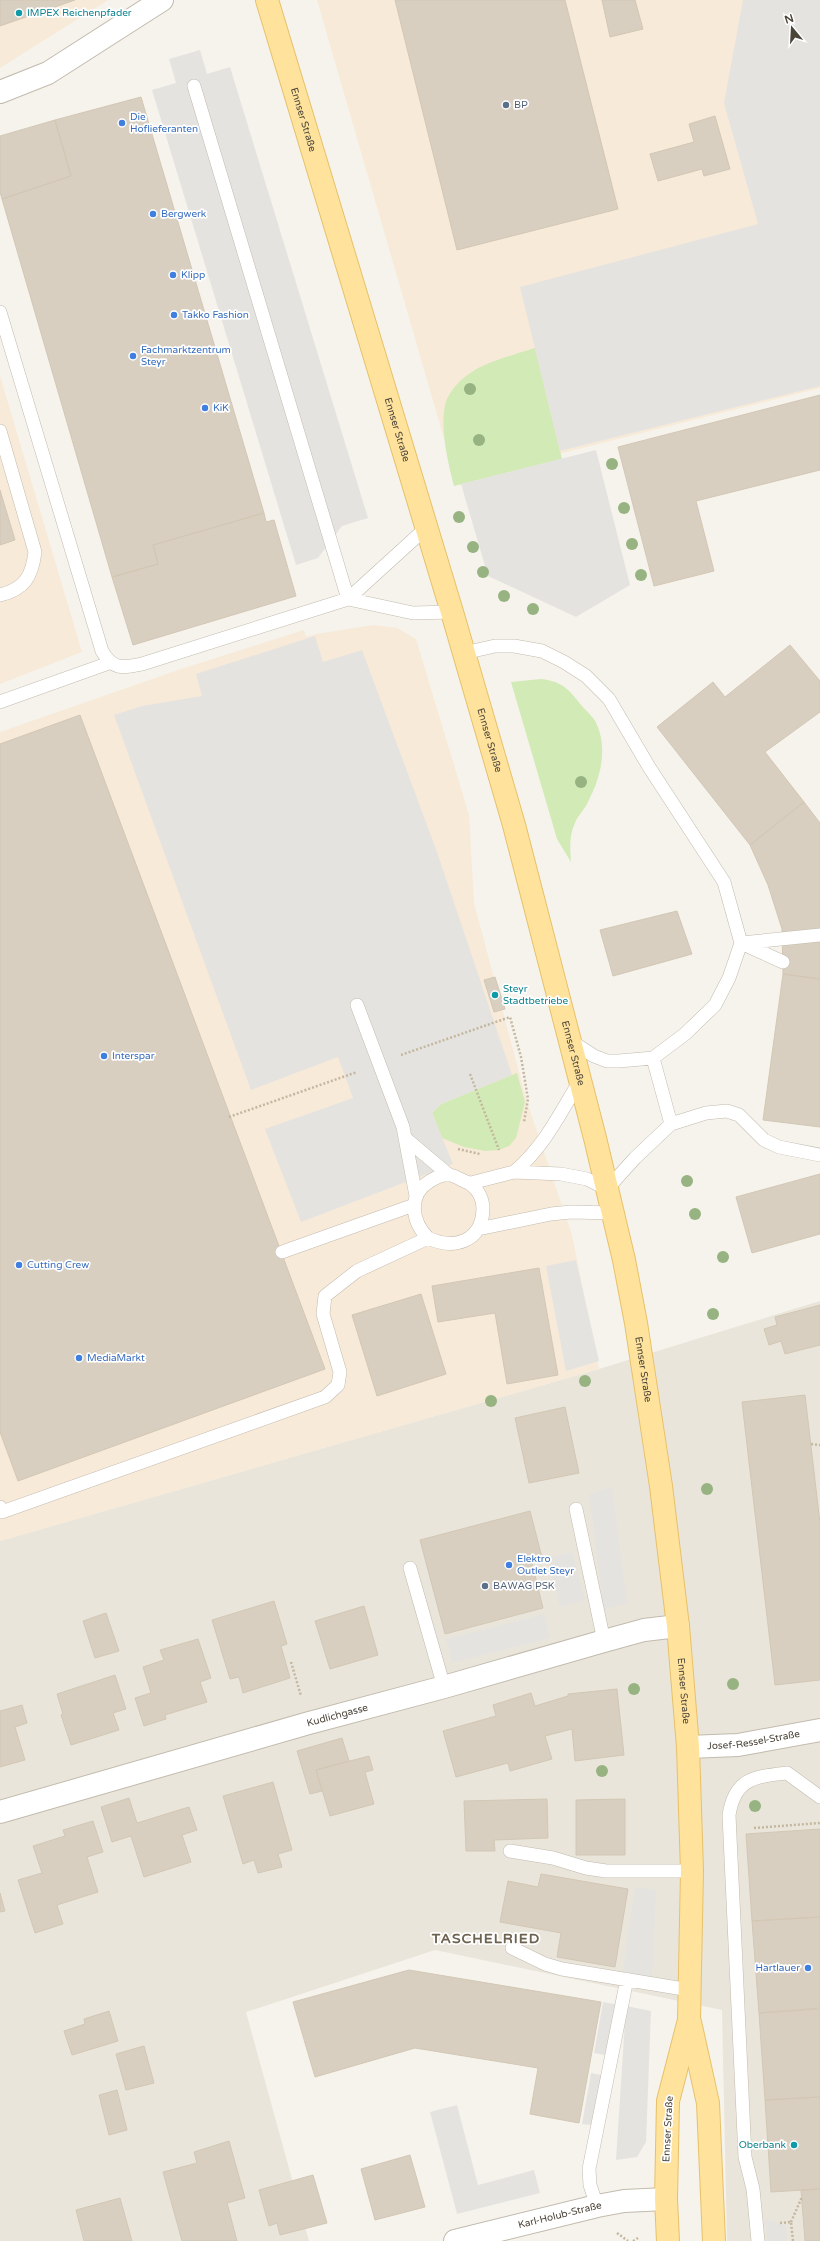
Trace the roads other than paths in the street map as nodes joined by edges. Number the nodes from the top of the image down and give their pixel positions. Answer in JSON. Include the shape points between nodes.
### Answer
{"nodes":[{"id":1,"x":162,"y":0,"type":"edge"},
{"id":2,"x":267,"y":0,"type":"edge"},
{"id":3,"x":194,"y":86,"type":"dead end"},
{"id":4,"x":0,"y":92,"type":"edge"},
{"id":5,"x":0,"y":312,"type":"edge"},
{"id":6,"x":0,"y":431,"type":"edge"},
{"id":7,"x":426,"y":528,"type":"junction"},
{"id":8,"x":0,"y":595,"type":"edge"},
{"id":9,"x":348,"y":599,"type":"junction"},
{"id":10,"x":452,"y":612,"type":"junction"},
{"id":11,"x":464,"y":653,"type":"junction"},
{"id":12,"x":109,"y":663,"type":"junction"},
{"id":13,"x":0,"y":702,"type":"edge"},
{"id":14,"x":820,"y":935,"type":"edge"},
{"id":15,"x":741,"y":943,"type":"junction"},
{"id":16,"x":783,"y":962,"type":"dead end"},
{"id":17,"x":356,"y":1005,"type":"dead end"},
{"id":18,"x":569,"y":1040,"type":"junction"},
{"id":19,"x":653,"y":1058,"type":"junction"},
{"id":20,"x":579,"y":1082,"type":"junction"},
{"id":21,"x":671,"y":1124,"type":"junction"},
{"id":22,"x":405,"y":1138,"type":"junction"},
{"id":23,"x":820,"y":1155,"type":"edge"},
{"id":24,"x":514,"y":1172,"type":"junction"},
{"id":25,"x":449,"y":1175,"type":"junction"},
{"id":26,"x":471,"y":1183,"type":"junction"},
{"id":27,"x":607,"y":1189,"type":"junction"},
{"id":28,"x":415,"y":1201,"type":"junction"},
{"id":29,"x":613,"y":1213,"type":"junction"},
{"id":30,"x":478,"y":1229,"type":"junction"},
{"id":31,"x":428,"y":1238,"type":"junction"},
{"id":32,"x":282,"y":1252,"type":"dead end"},
{"id":33,"x":0,"y":1507,"type":"edge"},
{"id":34,"x":576,"y":1509,"type":"dead end"},
{"id":35,"x":410,"y":1568,"type":"dead end"},
{"id":36,"x":678,"y":1626,"type":"junction"},
{"id":37,"x":604,"y":1641,"type":"junction"},
{"id":38,"x":444,"y":1687,"type":"junction"},
{"id":39,"x":820,"y":1730,"type":"edge"},
{"id":40,"x":688,"y":1747,"type":"junction"},
{"id":41,"x":820,"y":1797,"type":"edge"},
{"id":42,"x":0,"y":1812,"type":"edge"},
{"id":43,"x":510,"y":1851,"type":"dead end"},
{"id":44,"x":692,"y":1871,"type":"junction"},
{"id":45,"x":512,"y":1948,"type":"dead end"},
{"id":46,"x":627,"y":1979,"type":"junction"},
{"id":47,"x":690,"y":1990,"type":"junction"},
{"id":48,"x":689,"y":2020,"type":"junction"},
{"id":49,"x":666,"y":2199,"type":"junction"},
{"id":50,"x":597,"y":2206,"type":"junction"},
{"id":51,"x":455,"y":2241,"type":"edge"},
{"id":52,"x":668,"y":2241,"type":"edge"},
{"id":53,"x":714,"y":2241,"type":"edge"},
{"id":54,"x":758,"y":2241,"type":"edge"}],
"edges":[{"from":1,"to":4,"type":"street","via":[[48,73]]},
{"from":2,"to":7,"type":"main road","name":"Ennser Straße"},
{"from":3,"to":9,"type":"lane"},
{"from":5,"to":12,"type":"lane","via":[[102,651]]},
{"from":6,"to":8,"type":"lane","via":[[35,552],[33,571],[23,584]]},
{"from":7,"to":9,"type":"lane"},
{"from":7,"to":10,"type":"main road","name":"Ennser Straße"},
{"from":9,"to":10,"type":"lane","via":[[412,613]]},
{"from":9,"to":12,"type":"lane","via":[[142,664],[123,668]]},
{"from":10,"to":11,"type":"main road","name":"Ennser Straße"},
{"from":11,"to":15,"type":"lane","via":[[495,646],[514,646],[542,651],[586,676],[609,699],[648,767],[724,882]]},
{"from":11,"to":18,"type":"main road","name":"Ennser Straße","via":[[514,825]]},
{"from":12,"to":13,"type":"lane"},
{"from":14,"to":15,"type":"lane"},
{"from":15,"to":16,"type":"lane"},
{"from":15,"to":19,"type":"lane","via":[[729,978],[715,1005],[685,1034]]},
{"from":17,"to":22,"type":"lane"},
{"from":18,"to":19,"type":"lane","via":[[607,1061]]},
{"from":18,"to":20,"type":"main road","name":"Ennser Straße"},
{"from":19,"to":21,"type":"lane"},
{"from":20,"to":24,"type":"lane","via":[[543,1142],[529,1160]]},
{"from":20,"to":27,"type":"main road","name":"Ennser Straße"},
{"from":21,"to":23,"type":"lane","via":[[706,1113],[727,1111],[739,1115],[764,1140],[779,1147]]},
{"from":21,"to":27,"type":"lane"},
{"from":22,"to":25,"type":"lane"},
{"from":22,"to":28,"type":"lane"},
{"from":24,"to":26,"type":"lane"},
{"from":24,"to":27,"type":"lane","via":[[562,1174],[587,1179]]},
{"from":25,"to":26,"type":"lane"},
{"from":25,"to":28,"type":"lane","via":[[436,1178],[424,1185]]},
{"from":26,"to":30,"type":"lane","via":[[479,1193],[483,1205],[483,1218]]},
{"from":27,"to":29,"type":"main road","name":"Ennser Straße"},
{"from":28,"to":31,"type":"lane","via":[[414,1217],[419,1229]]},
{"from":28,"to":32,"type":"lane"},
{"from":29,"to":30,"type":"lane","via":[[551,1214]]},
{"from":29,"to":36,"type":"main road","name":"Ennser Straße","via":[[636,1322],[661,1486]]},
{"from":30,"to":31,"type":"lane","via":[[468,1239],[455,1244],[441,1244]]},
{"from":31,"to":33,"type":"lane","via":[[358,1271],[325,1296],[323,1314],[340,1372],[338,1385],[325,1397],[2,1512]]},
{"from":34,"to":37,"type":"lane"},
{"from":35,"to":38,"type":"lane"},
{"from":36,"to":37,"type":"street","name":"Kudlichgasse","via":[[644,1630]]},
{"from":36,"to":40,"type":"main road","name":"Ennser Straße"},
{"from":37,"to":38,"type":"street","name":"Kudlichgasse"},
{"from":38,"to":42,"type":"street","name":"Kudlichgasse"},
{"from":39,"to":40,"type":"street","name":"Josef-Ressel-Straße","via":[[738,1745]]},
{"from":40,"to":44,"type":"main road","name":"Ennser Straße"},
{"from":41,"to":54,"type":"lane","via":[[787,1773],[765,1776],[740,1785],[732,1799],[729,1830],[745,2157],[754,2189]]},
{"from":43,"to":44,"type":"lane","via":[[554,1858],[606,1871]]},
{"from":44,"to":47,"type":"main road","name":"Ennser Straße"},
{"from":45,"to":46,"type":"lane","via":[[551,1966]]},
{"from":46,"to":47,"type":"lane"},
{"from":46,"to":50,"type":"lane","via":[[589,2169],[590,2185]]},
{"from":47,"to":48,"type":"main road","name":"Ennser Straße"},
{"from":48,"to":49,"type":"main road","name":"Ennser Straße","via":[[668,2100]]},
{"from":48,"to":53,"type":"main road","name":"Ennser Straße","via":[[708,2104]]},
{"from":49,"to":50,"type":"street","name":"Karl-Holub-Straße"},
{"from":49,"to":52,"type":"main road","name":"Ennser Straße"},
{"from":50,"to":51,"type":"street","name":"Karl-Holub-Straße"}]}
